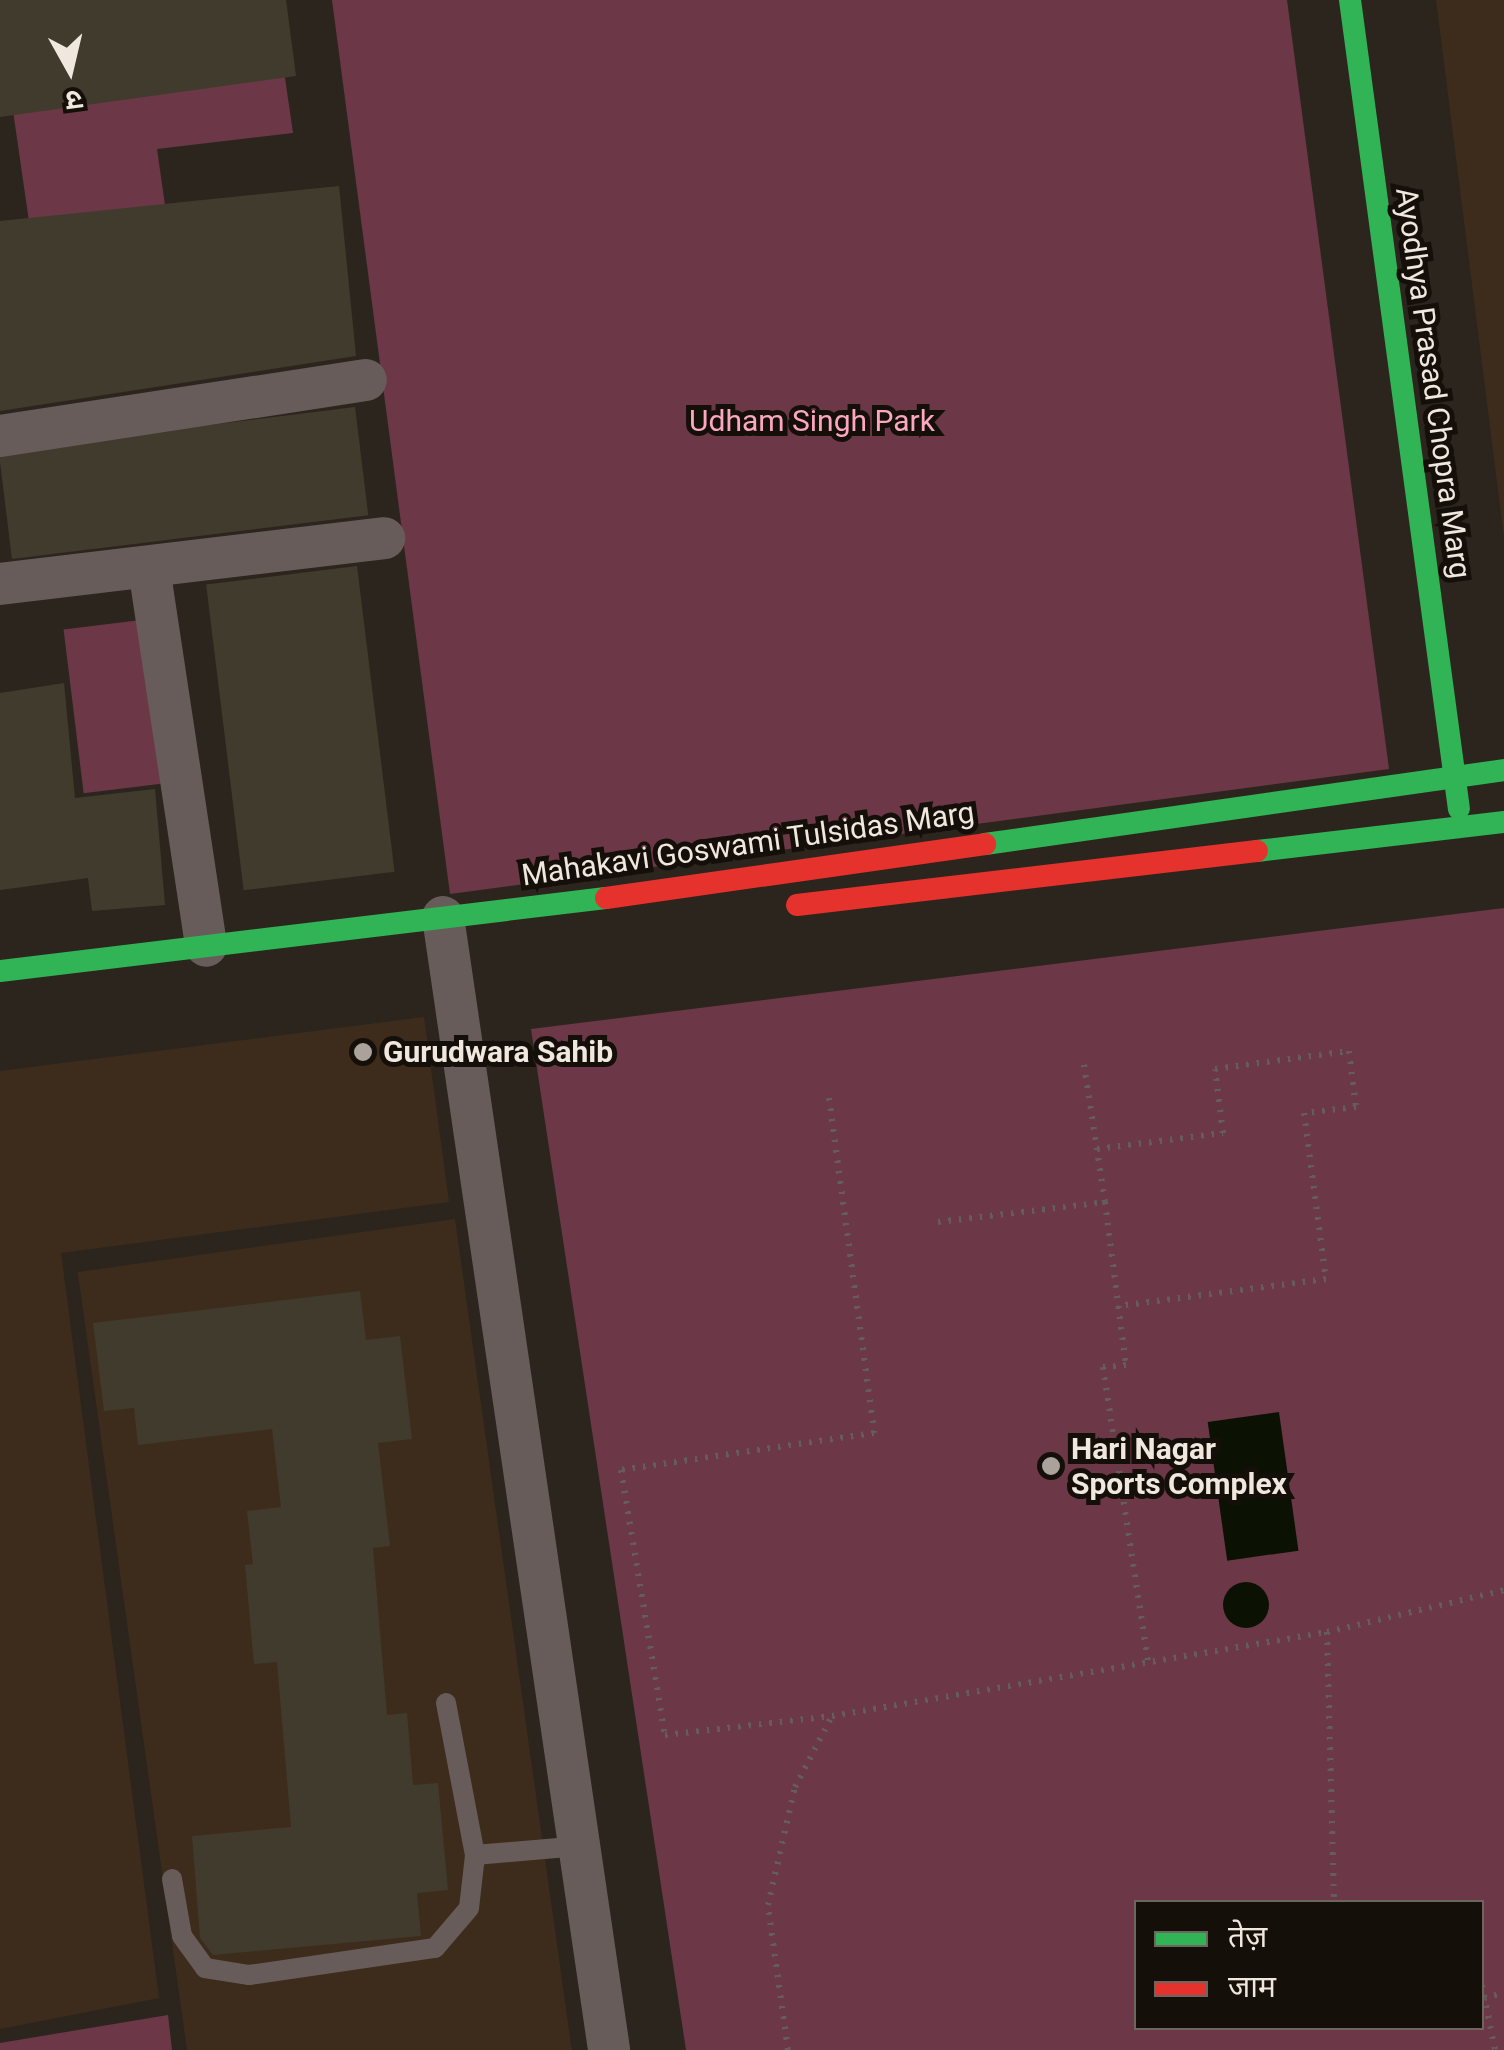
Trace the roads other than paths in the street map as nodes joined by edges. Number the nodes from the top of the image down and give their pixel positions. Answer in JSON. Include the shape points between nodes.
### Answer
{"nodes":[{"id":1,"x":1350,"y":0,"type":"edge"},
{"id":2,"x":366,"y":380,"type":"dead end"},
{"id":3,"x":0,"y":436,"type":"edge"},
{"id":4,"x":384,"y":538,"type":"dead end"},
{"id":5,"x":149,"y":568,"type":"junction"},
{"id":6,"x":0,"y":584,"type":"edge"},
{"id":7,"x":1504,"y":770,"type":"edge"},
{"id":8,"x":1456,"y":774,"type":"junction"},
{"id":9,"x":1504,"y":822,"type":"edge"},
{"id":10,"x":1460,"y":826,"type":"junction"},
{"id":11,"x":765,"y":908,"type":"dead end"},
{"id":12,"x":446,"y":939,"type":"junction"},
{"id":13,"x":206,"y":946,"type":"junction"},
{"id":14,"x":0,"y":971,"type":"edge"},
{"id":15,"x":446,"y":1703,"type":"dead end"},
{"id":16,"x":579,"y":1846,"type":"junction"},
{"id":17,"x":475,"y":1855,"type":"junction"},
{"id":18,"x":172,"y":1879,"type":"dead end"},
{"id":19,"x":609,"y":2050,"type":"edge"}],
"edges":[{"from":1,"to":8,"type":"street","name":"Ayodhya Prasad Chopra Marg"},
{"from":2,"to":3,"type":"street"},
{"from":4,"to":5,"type":"street"},
{"from":5,"to":6,"type":"street"},
{"from":5,"to":13,"type":"street"},
{"from":7,"to":8,"type":"street","name":"Mahakavi Goswami Tulsidas Marg"},
{"from":8,"to":10,"type":"street","name":"Ayodhya Prasad Chopra Marg"},
{"from":8,"to":12,"type":"street","name":"Mahakavi Goswami Tulsidas Marg"},
{"from":9,"to":10,"type":"street"},
{"from":10,"to":11,"type":"street"},
{"from":12,"to":13,"type":"street","name":"Mahakavi Goswami Tulsidas Marg"},
{"from":12,"to":16,"type":"street"},
{"from":13,"to":14,"type":"street","name":"Mahakavi Goswami Tulsidas Marg"},
{"from":15,"to":17,"type":"lane"},
{"from":16,"to":17,"type":"lane"},
{"from":16,"to":19,"type":"street"},
{"from":17,"to":18,"type":"lane","via":[[469,1908],[436,1948],[250,1974],[206,1968],[182,1936]]}]}
